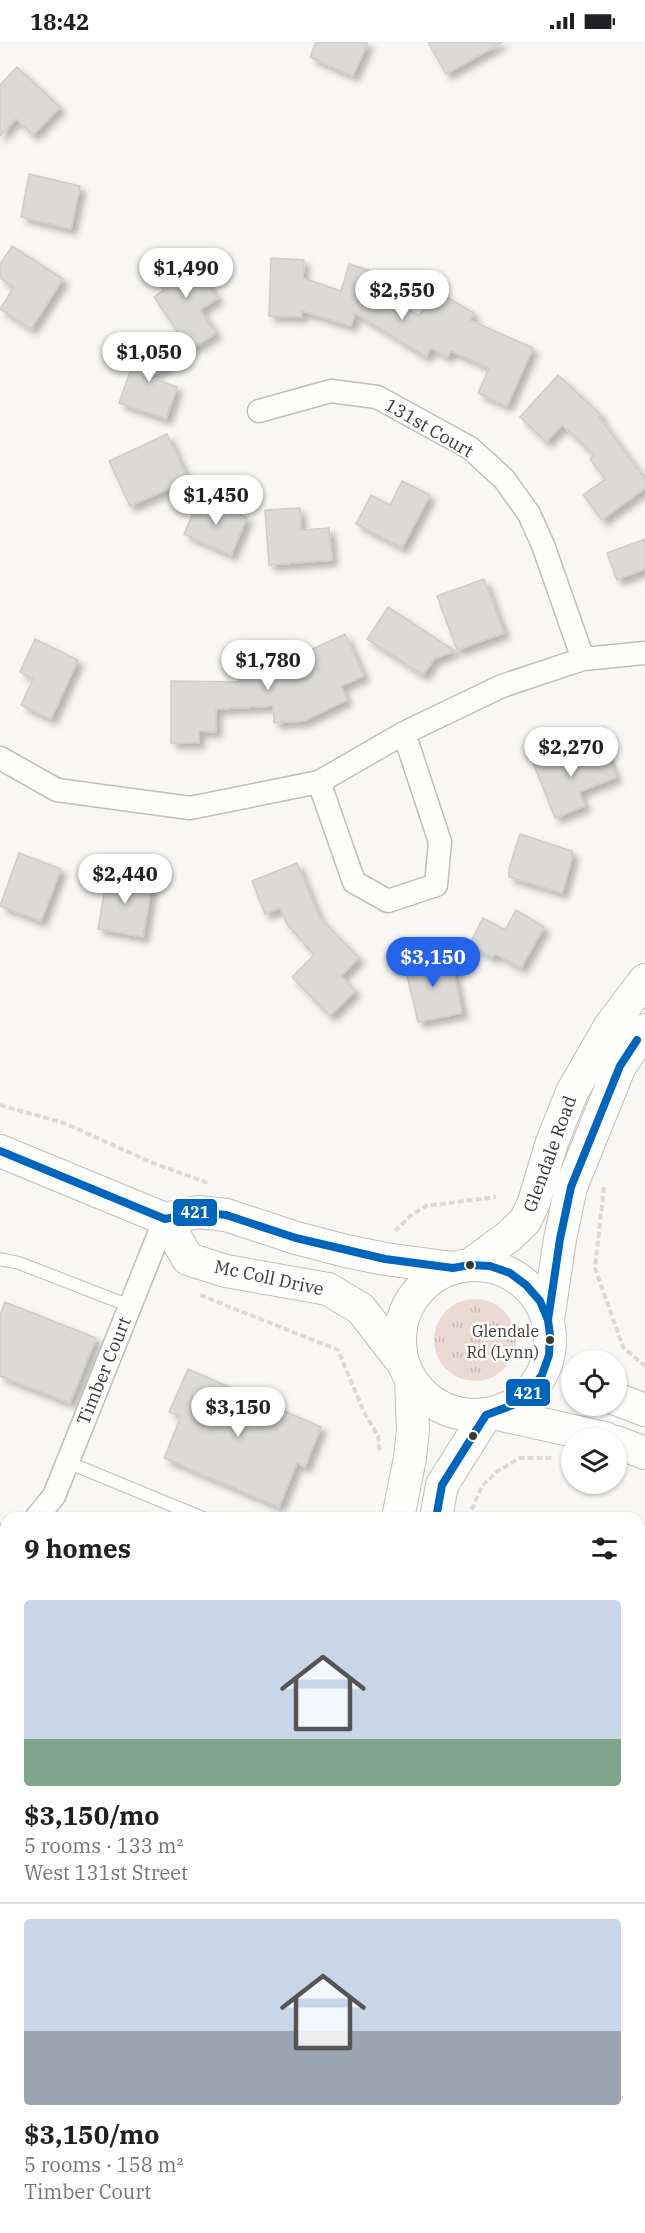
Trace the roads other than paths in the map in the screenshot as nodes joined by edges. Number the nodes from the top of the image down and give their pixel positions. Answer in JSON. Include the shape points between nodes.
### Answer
{"nodes":[{"id":1,"x":259,"y":411,"type":"dead end"},
{"id":2,"x":645,"y":653,"type":"edge"},
{"id":3,"x":583,"y":659,"type":"junction"},
{"id":4,"x":404,"y":733,"type":"junction"},
{"id":5,"x":0,"y":758,"type":"edge"},
{"id":6,"x":319,"y":782,"type":"junction"},
{"id":7,"x":645,"y":980,"type":"edge"},
{"id":8,"x":641,"y":1035,"type":"edge"},
{"id":9,"x":0,"y":1151,"type":"edge"},
{"id":10,"x":165,"y":1219,"type":"junction"},
{"id":11,"x":0,"y":1259,"type":"edge"},
{"id":12,"x":461,"y":1266,"type":"junction"},
{"id":13,"x":130,"y":1306,"type":"junction"},
{"id":14,"x":549,"y":1327,"type":"junction"},
{"id":15,"x":566,"y":1350,"type":"edge"},
{"id":16,"x":407,"y":1372,"type":"junction"},
{"id":17,"x":627,"y":1403,"type":"edge"},
{"id":18,"x":645,"y":1410,"type":"edge"},
{"id":19,"x":490,"y":1414,"type":"junction"},
{"id":20,"x":561,"y":1429,"type":"edge"},
{"id":21,"x":627,"y":1446,"type":"edge"},
{"id":22,"x":645,"y":1453,"type":"edge"},
{"id":23,"x":67,"y":1462,"type":"junction"},
{"id":24,"x":41,"y":1512,"type":"edge"},
{"id":25,"x":188,"y":1512,"type":"edge"},
{"id":26,"x":399,"y":1512,"type":"edge"},
{"id":27,"x":437,"y":1512,"type":"edge"}],
"edges":[{"from":1,"to":3,"type":"street","name":"131st Court","via":[[331,391],[377,397],[470,448],[504,479],[529,514]]},
{"from":2,"to":3,"type":"street"},
{"from":3,"to":4,"type":"street","via":[[502,686]]},
{"from":4,"to":6,"type":"street"},
{"from":4,"to":6,"type":"street","via":[[440,842],[436,885],[388,902],[354,882]]},
{"from":5,"to":6,"type":"street","via":[[57,790],[190,808]]},
{"from":7,"to":12,"type":"main road","name":"Glendale Road","via":[[610,1026],[572,1092],[525,1221],[508,1238]]},
{"from":8,"to":14,"type":"main road","name":"Glendale Road","via":[[620,1066],[571,1187]]},
{"from":9,"to":10,"type":"main road"},
{"from":10,"to":12,"type":"main road","via":[[198,1212],[226,1215],[346,1251],[384,1259]]},
{"from":10,"to":13,"type":"street","name":"Timber Court"},
{"from":10,"to":16,"type":"main road","name":"Mc Coll Drive","via":[[188,1259],[226,1271],[328,1289],[346,1300],[361,1310]]},
{"from":11,"to":13,"type":"lane"},
{"from":12,"to":14,"type":"main road","via":[[490,1266],[510,1273],[540,1300]]},
{"from":12,"to":16,"type":"main road","via":[[435,1276],[408,1305],[399,1343]]},
{"from":13,"to":23,"type":"street","name":"Timber Court"},
{"from":14,"to":15,"type":"main road"},
{"from":14,"to":19,"type":"main road","via":[[549,1356],[542,1376],[513,1405]]},
{"from":16,"to":19,"type":"main road","via":[[422,1394],[451,1412]]},
{"from":16,"to":26,"type":"main road","via":[[413,1430]]},
{"from":17,"to":18,"type":"main road"},
{"from":19,"to":20,"type":"main road"},
{"from":19,"to":27,"type":"main road","via":[[442,1485]]},
{"from":21,"to":22,"type":"main road"},
{"from":23,"to":24,"type":"street","name":"Timber Court","via":[[54,1496]]},
{"from":23,"to":25,"type":"lane"}]}
